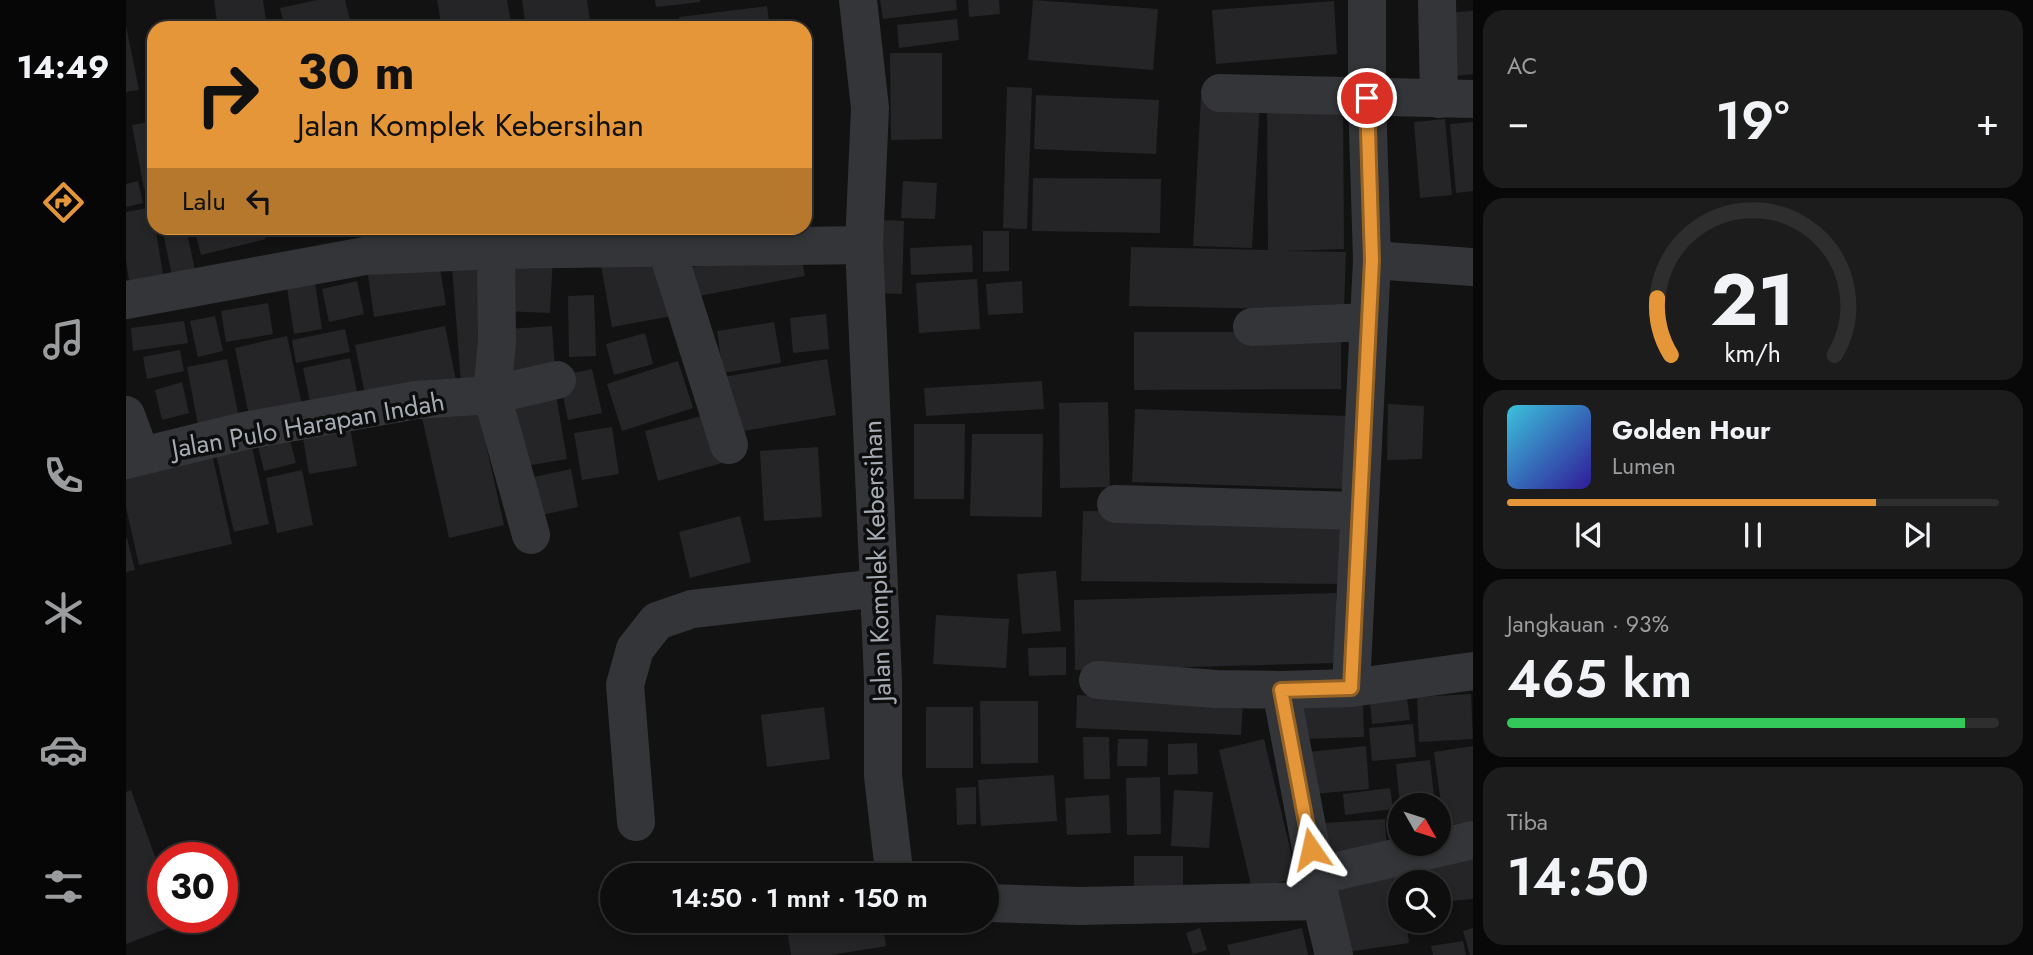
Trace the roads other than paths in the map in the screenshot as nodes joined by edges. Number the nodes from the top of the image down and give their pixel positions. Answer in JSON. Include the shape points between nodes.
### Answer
{"nodes":[{"id":1,"x":858,"y":0,"type":"edge"},
{"id":2,"x":1367,"y":0,"type":"edge"},
{"id":3,"x":1437,"y":0,"type":"edge"},
{"id":4,"x":1220,"y":93,"type":"dead end"},
{"id":5,"x":1367,"y":98,"type":"junction"},
{"id":6,"x":1456,"y":99,"type":"edge"},
{"id":7,"x":864,"y":245,"type":"junction"},
{"id":8,"x":666,"y":247,"type":"junction"},
{"id":9,"x":496,"y":250,"type":"junction"},
{"id":10,"x":1372,"y":260,"type":"junction"},
{"id":11,"x":1473,"y":267,"type":"edge"},
{"id":12,"x":126,"y":300,"type":"edge"},
{"id":13,"x":1368,"y":322,"type":"junction"},
{"id":14,"x":1252,"y":327,"type":"dead end"},
{"id":15,"x":557,"y":380,"type":"dead end"},
{"id":16,"x":492,"y":395,"type":"junction"},
{"id":17,"x":126,"y":415,"type":"edge"},
{"id":18,"x":729,"y":446,"type":"dead end"},
{"id":19,"x":133,"y":458,"type":"edge"},
{"id":20,"x":1116,"y":505,"type":"dead end"},
{"id":21,"x":1359,"y":511,"type":"junction"},
{"id":22,"x":531,"y":535,"type":"dead end"},
{"id":23,"x":879,"y":588,"type":"junction"},
{"id":24,"x":1473,"y":671,"type":"edge"},
{"id":25,"x":1098,"y":680,"type":"dead end"},
{"id":26,"x":1351,"y":688,"type":"junction"},
{"id":27,"x":1281,"y":690,"type":"junction"},
{"id":28,"x":636,"y":822,"type":"dead end"},
{"id":29,"x":1473,"y":840,"type":"edge"},
{"id":30,"x":893,"y":863,"type":"edge"},
{"id":31,"x":1319,"y":888,"type":"junction"},
{"id":32,"x":999,"y":903,"type":"edge"},
{"id":33,"x":1334,"y":955,"type":"edge"}],
"edges":[{"from":1,"to":7,"type":"street","name":"Jalan Komplek Kebersihan","via":[[870,108]]},
{"from":2,"to":5,"type":"street"},
{"from":3,"to":6,"type":"street"},
{"from":4,"to":5,"type":"street"},
{"from":5,"to":6,"type":"street"},
{"from":5,"to":10,"type":"street"},
{"from":7,"to":8,"type":"street"},
{"from":7,"to":23,"type":"street","name":"Jalan Komplek Kebersihan"},
{"from":8,"to":9,"type":"street"},
{"from":8,"to":18,"type":"street"},
{"from":9,"to":12,"type":"street","via":[[365,256]]},
{"from":9,"to":16,"type":"street","via":[[497,341]]},
{"from":10,"to":11,"type":"street"},
{"from":10,"to":13,"type":"street"},
{"from":13,"to":14,"type":"street"},
{"from":13,"to":21,"type":"street"},
{"from":15,"to":16,"type":"street","name":"Jalan Pulo Harapan Indah"},
{"from":16,"to":19,"type":"street","name":"Jalan Pulo Harapan Indah","via":[[416,400],[244,431]]},
{"from":16,"to":22,"type":"street"},
{"from":17,"to":19,"type":"street"},
{"from":20,"to":21,"type":"street"},
{"from":21,"to":26,"type":"street"},
{"from":23,"to":28,"type":"street","via":[[692,609],[657,621],[635,649],[625,685]]},
{"from":23,"to":30,"type":"street","name":"Jalan Komplek Kebersihan","via":[[883,776]]},
{"from":24,"to":26,"type":"street"},
{"from":25,"to":27,"type":"street"},
{"from":26,"to":27,"type":"street"},
{"from":27,"to":31,"type":"street"},
{"from":29,"to":31,"type":"street"},
{"from":31,"to":32,"type":"street","via":[[1079,906]]},
{"from":31,"to":33,"type":"street"}]}
